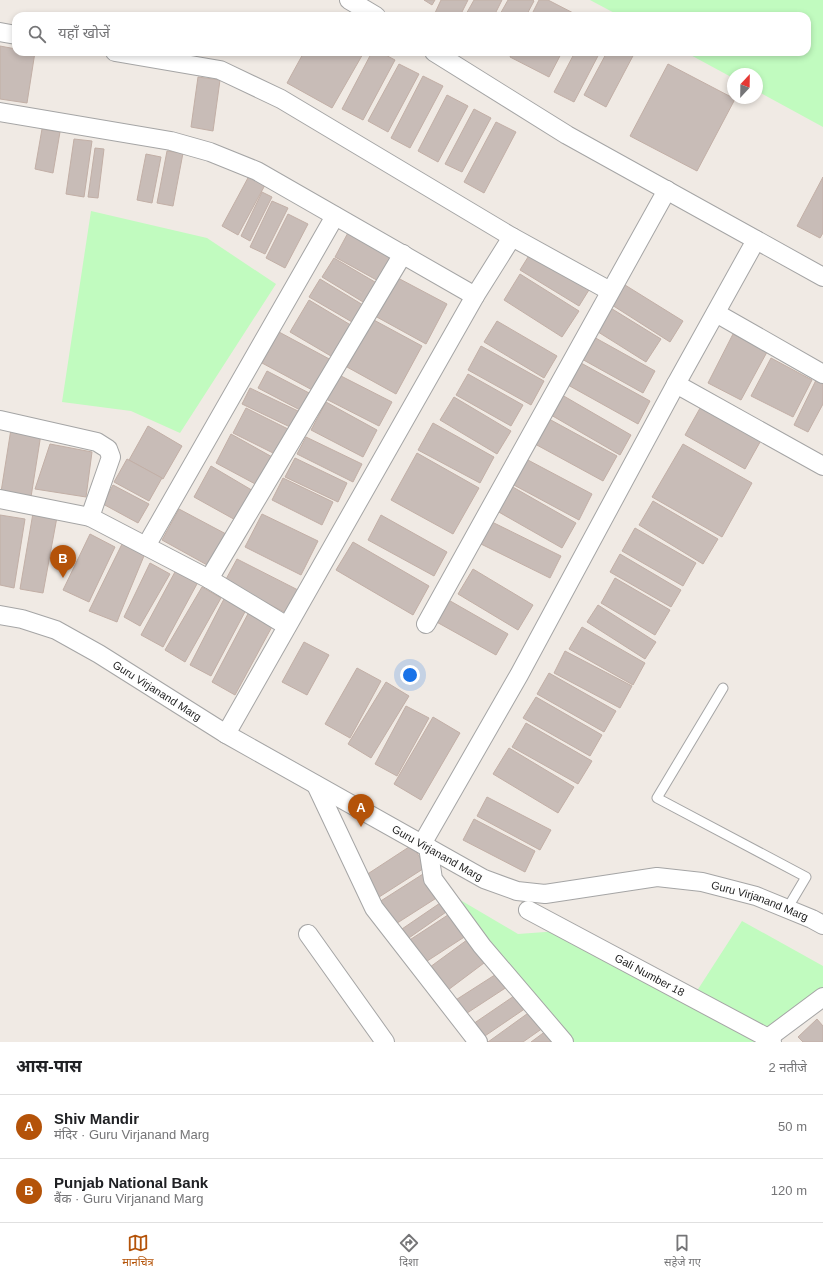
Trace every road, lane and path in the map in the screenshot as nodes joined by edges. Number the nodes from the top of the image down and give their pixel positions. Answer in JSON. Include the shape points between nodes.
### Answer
{"nodes":[{"id":1,"x":349,"y":0,"type":"edge"},
{"id":2,"x":369,"y":12,"type":"edge"},
{"id":3,"x":0,"y":32,"type":"edge"},
{"id":4,"x":12,"y":34,"type":"edge"},
{"id":5,"x":138,"y":56,"type":"edge"},
{"id":6,"x":440,"y":56,"type":"edge"},
{"id":7,"x":0,"y":112,"type":"edge"},
{"id":8,"x":667,"y":190,"type":"junction"},
{"id":9,"x":335,"y":216,"type":"junction"},
{"id":10,"x":512,"y":237,"type":"junction"},
{"id":11,"x":756,"y":240,"type":"junction"},
{"id":12,"x":403,"y":254,"type":"junction"},
{"id":13,"x":823,"y":277,"type":"edge"},
{"id":14,"x":610,"y":292,"type":"junction"},
{"id":15,"x":475,"y":296,"type":"junction"},
{"id":16,"x":716,"y":313,"type":"junction"},
{"id":17,"x":823,"y":374,"type":"edge"},
{"id":18,"x":676,"y":384,"type":"junction"},
{"id":19,"x":0,"y":420,"type":"edge"},
{"id":20,"x":823,"y":466,"type":"edge"},
{"id":21,"x":0,"y":499,"type":"edge"},
{"id":22,"x":90,"y":517,"type":"junction"},
{"id":23,"x":146,"y":546,"type":"junction"},
{"id":24,"x":209,"y":579,"type":"junction"},
{"id":25,"x":0,"y":615,"type":"edge"},
{"id":26,"x":426,"y":624,"type":"dead end"},
{"id":27,"x":287,"y":626,"type":"junction"},
{"id":28,"x":723,"y":688,"type":"dead end"},
{"id":29,"x":226,"y":734,"type":"junction"},
{"id":30,"x":316,"y":785,"type":"junction"},
{"id":31,"x":425,"y":846,"type":"junction"},
{"id":32,"x":788,"y":909,"type":"junction"},
{"id":33,"x":528,"y":910,"type":"dead end"},
{"id":34,"x":823,"y":925,"type":"edge"},
{"id":35,"x":308,"y":934,"type":"dead end"},
{"id":36,"x":823,"y":997,"type":"edge"},
{"id":37,"x":768,"y":1041,"type":"edge"},
{"id":38,"x":385,"y":1042,"type":"edge"},
{"id":39,"x":478,"y":1042,"type":"edge"},
{"id":40,"x":564,"y":1042,"type":"edge"}],
"edges":[{"from":1,"to":2,"type":"street"},
{"from":3,"to":4,"type":"street"},
{"from":5,"to":10,"type":"street","via":[[220,70],[281,99]]},
{"from":6,"to":8,"type":"street","via":[[567,135]]},
{"from":7,"to":9,"type":"street","via":[[171,141],[210,152],[257,171]]},
{"from":8,"to":11,"type":"street"},
{"from":8,"to":14,"type":"street"},
{"from":9,"to":12,"type":"street"},
{"from":9,"to":23,"type":"street"},
{"from":10,"to":14,"type":"street"},
{"from":10,"to":15,"type":"street"},
{"from":11,"to":13,"type":"street"},
{"from":11,"to":16,"type":"street"},
{"from":12,"to":15,"type":"street"},
{"from":12,"to":24,"type":"street"},
{"from":14,"to":26,"type":"street"},
{"from":15,"to":27,"type":"street"},
{"from":16,"to":17,"type":"street"},
{"from":16,"to":18,"type":"street"},
{"from":18,"to":20,"type":"street"},
{"from":18,"to":31,"type":"street"},
{"from":19,"to":22,"type":"street","via":[[97,442],[108,449],[111,457]]},
{"from":21,"to":22,"type":"street"},
{"from":22,"to":23,"type":"street"},
{"from":23,"to":24,"type":"street"},
{"from":24,"to":27,"type":"street"},
{"from":25,"to":29,"type":"street","name":"Guru Virjanand Marg","via":[[56,630]]},
{"from":27,"to":29,"type":"street"},
{"from":28,"to":32,"type":"lane","via":[[657,798],[806,877]]},
{"from":29,"to":30,"type":"street","name":"Guru Virjanand Marg"},
{"from":30,"to":31,"type":"street","name":"Guru Virjanand Marg"},
{"from":30,"to":39,"type":"street","via":[[374,908]]},
{"from":31,"to":32,"type":"street","name":"Guru Virjanand Marg","via":[[484,879],[517,891],[545,894],[657,877],[702,882],[756,896]]},
{"from":31,"to":40,"type":"street","via":[[433,879],[482,946]]},
{"from":32,"to":34,"type":"street","name":"Guru Virjanand Marg"},
{"from":33,"to":37,"type":"street","name":"Gali Number 18"},
{"from":35,"to":38,"type":"street"},
{"from":36,"to":37,"type":"street"}]}
